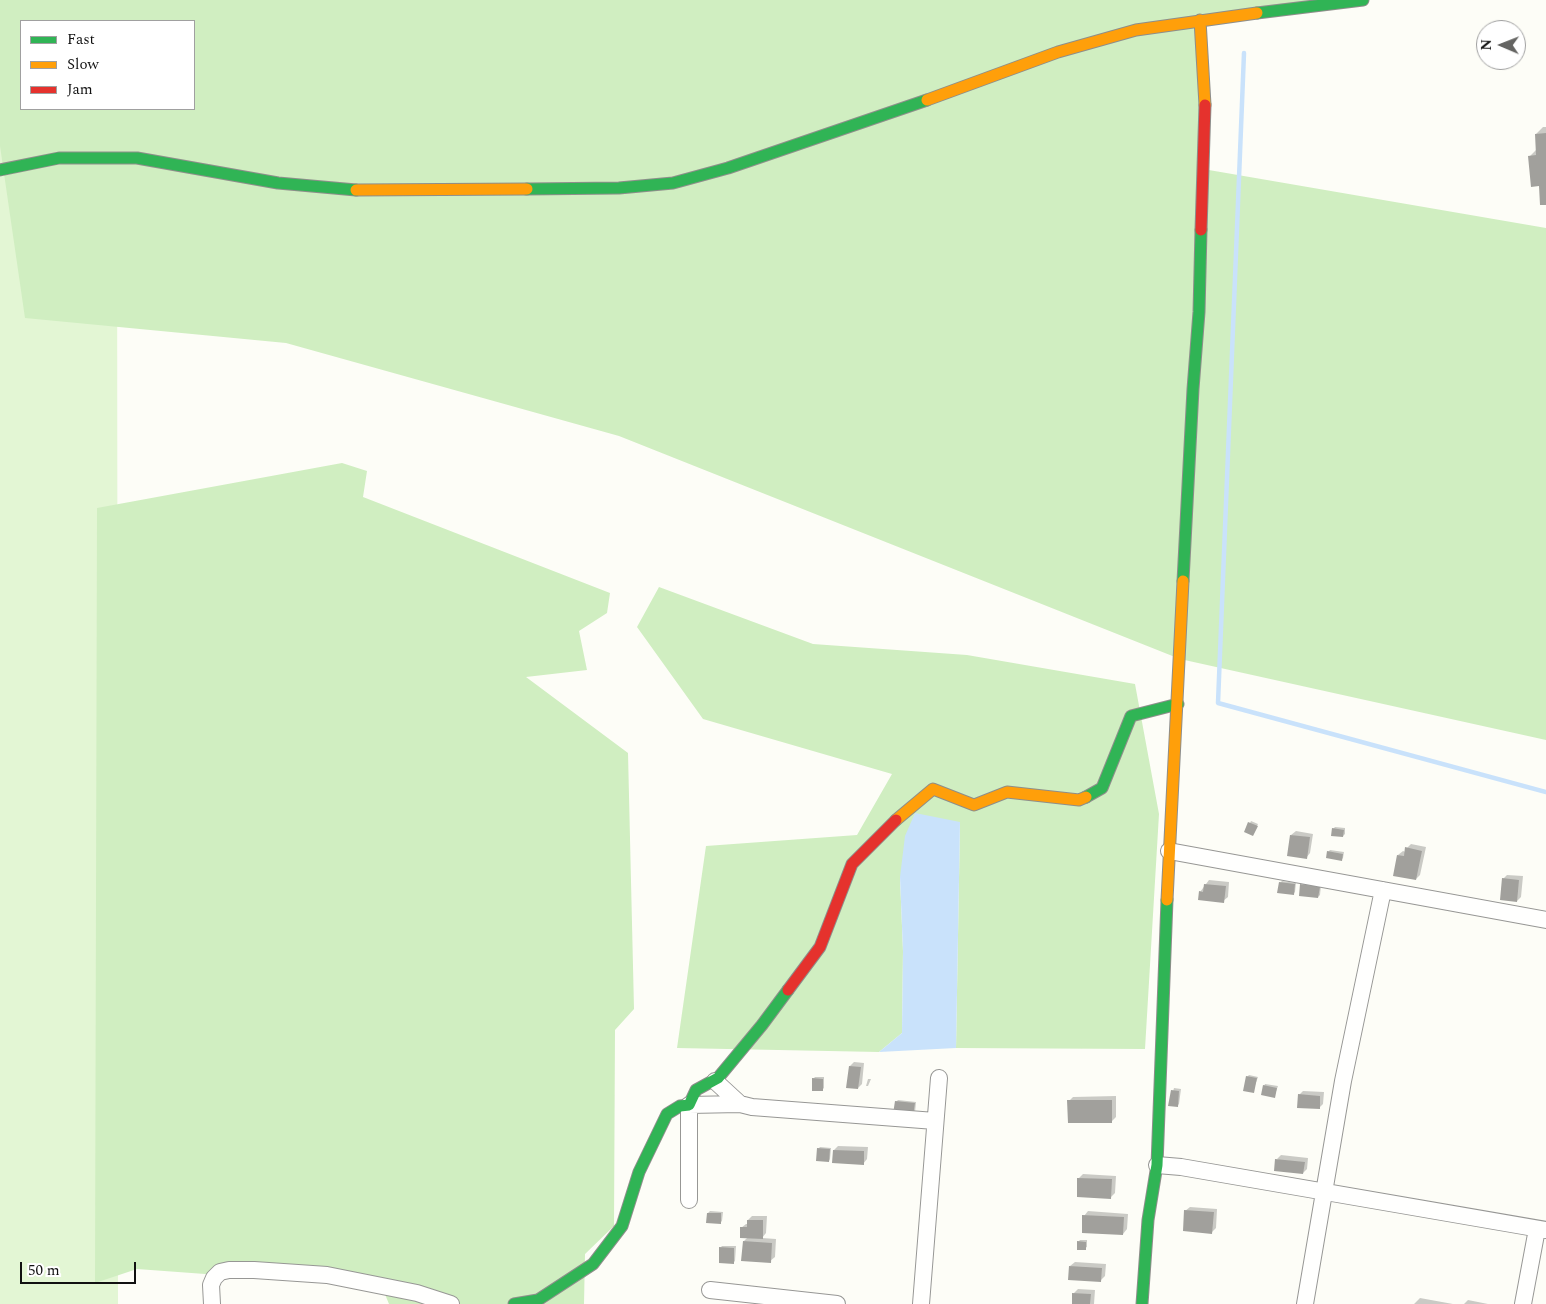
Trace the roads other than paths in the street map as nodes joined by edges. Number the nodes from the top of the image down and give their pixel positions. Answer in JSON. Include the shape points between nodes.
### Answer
{"nodes":[{"id":1,"x":1363,"y":0,"type":"edge"},
{"id":2,"x":1200,"y":20,"type":"junction"},
{"id":3,"x":0,"y":170,"type":"edge"},
{"id":4,"x":1178,"y":704,"type":"junction"},
{"id":5,"x":1169,"y":851,"type":"junction"},
{"id":6,"x":1383,"y":890,"type":"junction"},
{"id":7,"x":1546,"y":920,"type":"edge"},
{"id":8,"x":939,"y":1078,"type":"dead end"},
{"id":9,"x":714,"y":1081,"type":"junction"},
{"id":10,"x":740,"y":1104,"type":"junction"},
{"id":11,"x":689,"y":1105,"type":"junction"},
{"id":12,"x":935,"y":1121,"type":"junction"},
{"id":13,"x":1157,"y":1165,"type":"junction"},
{"id":14,"x":1324,"y":1192,"type":"junction"},
{"id":15,"x":689,"y":1200,"type":"dead end"},
{"id":16,"x":1542,"y":1229,"type":"edge"},
{"id":17,"x":710,"y":1290,"type":"dead end"},
{"id":18,"x":212,"y":1304,"type":"edge"},
{"id":19,"x":451,"y":1304,"type":"edge"},
{"id":20,"x":514,"y":1304,"type":"edge"},
{"id":21,"x":837,"y":1304,"type":"edge"},
{"id":22,"x":921,"y":1304,"type":"edge"},
{"id":23,"x":1142,"y":1304,"type":"edge"},
{"id":24,"x":1304,"y":1304,"type":"edge"},
{"id":25,"x":1523,"y":1304,"type":"edge"}],
"edges":[{"from":1,"to":2,"type":"street"},
{"from":2,"to":3,"type":"street","via":[[1136,30],[1058,52],[822,137],[673,183],[619,188],[352,190],[278,183],[137,158],[60,158]]},
{"from":2,"to":4,"type":"street","via":[[1205,109],[1200,293]]},
{"from":4,"to":5,"type":"street"},
{"from":4,"to":9,"type":"street","via":[[1131,716],[1102,788],[1079,800],[1007,792],[974,806],[933,789],[903,813],[852,864],[820,947],[762,1025]]},
{"from":5,"to":6,"type":"street"},
{"from":5,"to":13,"type":"street"},
{"from":6,"to":7,"type":"street"},
{"from":6,"to":14,"type":"street","via":[[1343,1081]]},
{"from":8,"to":12,"type":"street"},
{"from":9,"to":10,"type":"street"},
{"from":9,"to":11,"type":"street","via":[[696,1090]]},
{"from":10,"to":11,"type":"street"},
{"from":10,"to":12,"type":"street"},
{"from":11,"to":15,"type":"street"},
{"from":11,"to":20,"type":"street","via":[[667,1114],[639,1172],[622,1226],[593,1264],[538,1300]]},
{"from":12,"to":22,"type":"street"},
{"from":13,"to":14,"type":"street"},
{"from":13,"to":23,"type":"street","via":[[1148,1220]]},
{"from":14,"to":16,"type":"street"},
{"from":14,"to":24,"type":"street"},
{"from":16,"to":25,"type":"street"},
{"from":17,"to":21,"type":"street"},
{"from":18,"to":19,"type":"street","via":[[210,1285],[220,1272],[229,1270],[327,1275]]}]}
